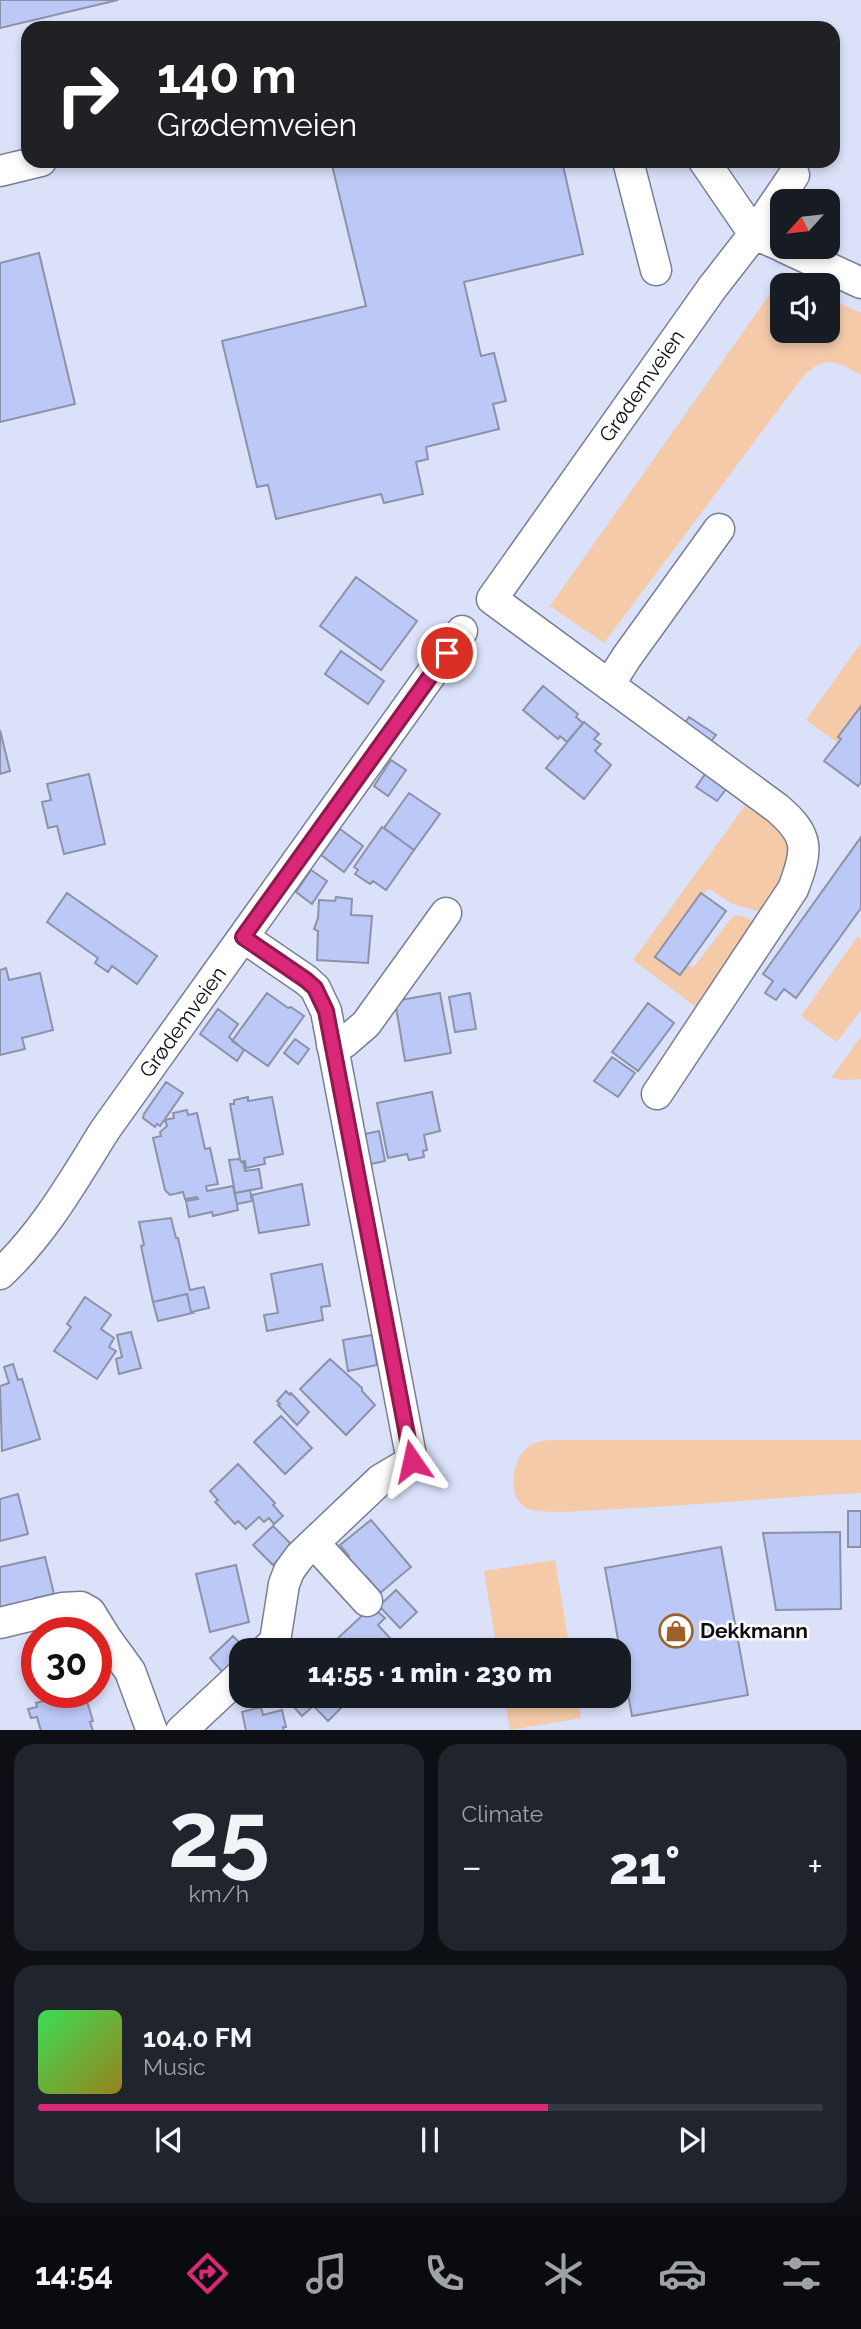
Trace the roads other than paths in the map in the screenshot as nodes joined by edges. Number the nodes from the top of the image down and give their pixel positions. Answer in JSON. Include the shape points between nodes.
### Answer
{"nodes":[{"id":1,"x":21,"y":166,"type":"edge"},
{"id":2,"x":630,"y":168,"type":"edge"},
{"id":3,"x":709,"y":168,"type":"edge"},
{"id":4,"x":0,"y":171,"type":"edge"},
{"id":5,"x":794,"y":174,"type":"dead end"},
{"id":6,"x":754,"y":234,"type":"junction"},
{"id":7,"x":770,"y":241,"type":"edge"},
{"id":8,"x":809,"y":259,"type":"edge"},
{"id":9,"x":656,"y":270,"type":"dead end"},
{"id":10,"x":861,"y":283,"type":"edge"},
{"id":11,"x":719,"y":528,"type":"dead end"},
{"id":12,"x":462,"y":631,"type":"dead end"},
{"id":13,"x":609,"y":685,"type":"junction"},
{"id":14,"x":446,"y":913,"type":"dead end"},
{"id":15,"x":243,"y":937,"type":"junction"},
{"id":16,"x":332,"y":1045,"type":"junction"},
{"id":17,"x":657,"y":1094,"type":"dead end"},
{"id":18,"x":0,"y":1274,"type":"edge"},
{"id":19,"x":314,"y":1544,"type":"junction"},
{"id":20,"x":367,"y":1601,"type":"dead end"},
{"id":21,"x":0,"y":1623,"type":"edge"},
{"id":22,"x":275,"y":1638,"type":"edge"},
{"id":23,"x":229,"y":1686,"type":"edge"},
{"id":24,"x":152,"y":1730,"type":"edge"},
{"id":25,"x":182,"y":1730,"type":"edge"}],
"edges":[{"from":1,"to":4,"type":"street"},
{"from":2,"to":9,"type":"street"},
{"from":3,"to":6,"type":"street"},
{"from":5,"to":6,"type":"street","name":"Grødemveien"},
{"from":6,"to":7,"type":"street"},
{"from":6,"to":13,"type":"street","name":"Grødemveien","via":[[492,599]]},
{"from":8,"to":10,"type":"street"},
{"from":11,"to":13,"type":"street"},
{"from":12,"to":15,"type":"street","name":"Grødemveien"},
{"from":13,"to":17,"type":"street","via":[[777,808],[799,831],[804,847],[793,889]]},
{"from":14,"to":16,"type":"street","via":[[366,1024],[344,1043]]},
{"from":15,"to":16,"type":"street","via":[[315,988],[326,1011]]},
{"from":15,"to":18,"type":"street","name":"Grødemveien","via":[[105,1130],[53,1213]]},
{"from":16,"to":19,"type":"street","via":[[412,1461],[380,1480]]},
{"from":19,"to":20,"type":"street"},
{"from":19,"to":22,"type":"street","via":[[289,1571]]},
{"from":21,"to":24,"type":"street","via":[[62,1608],[81,1607],[90,1612],[130,1671]]},
{"from":23,"to":25,"type":"street"}]}
